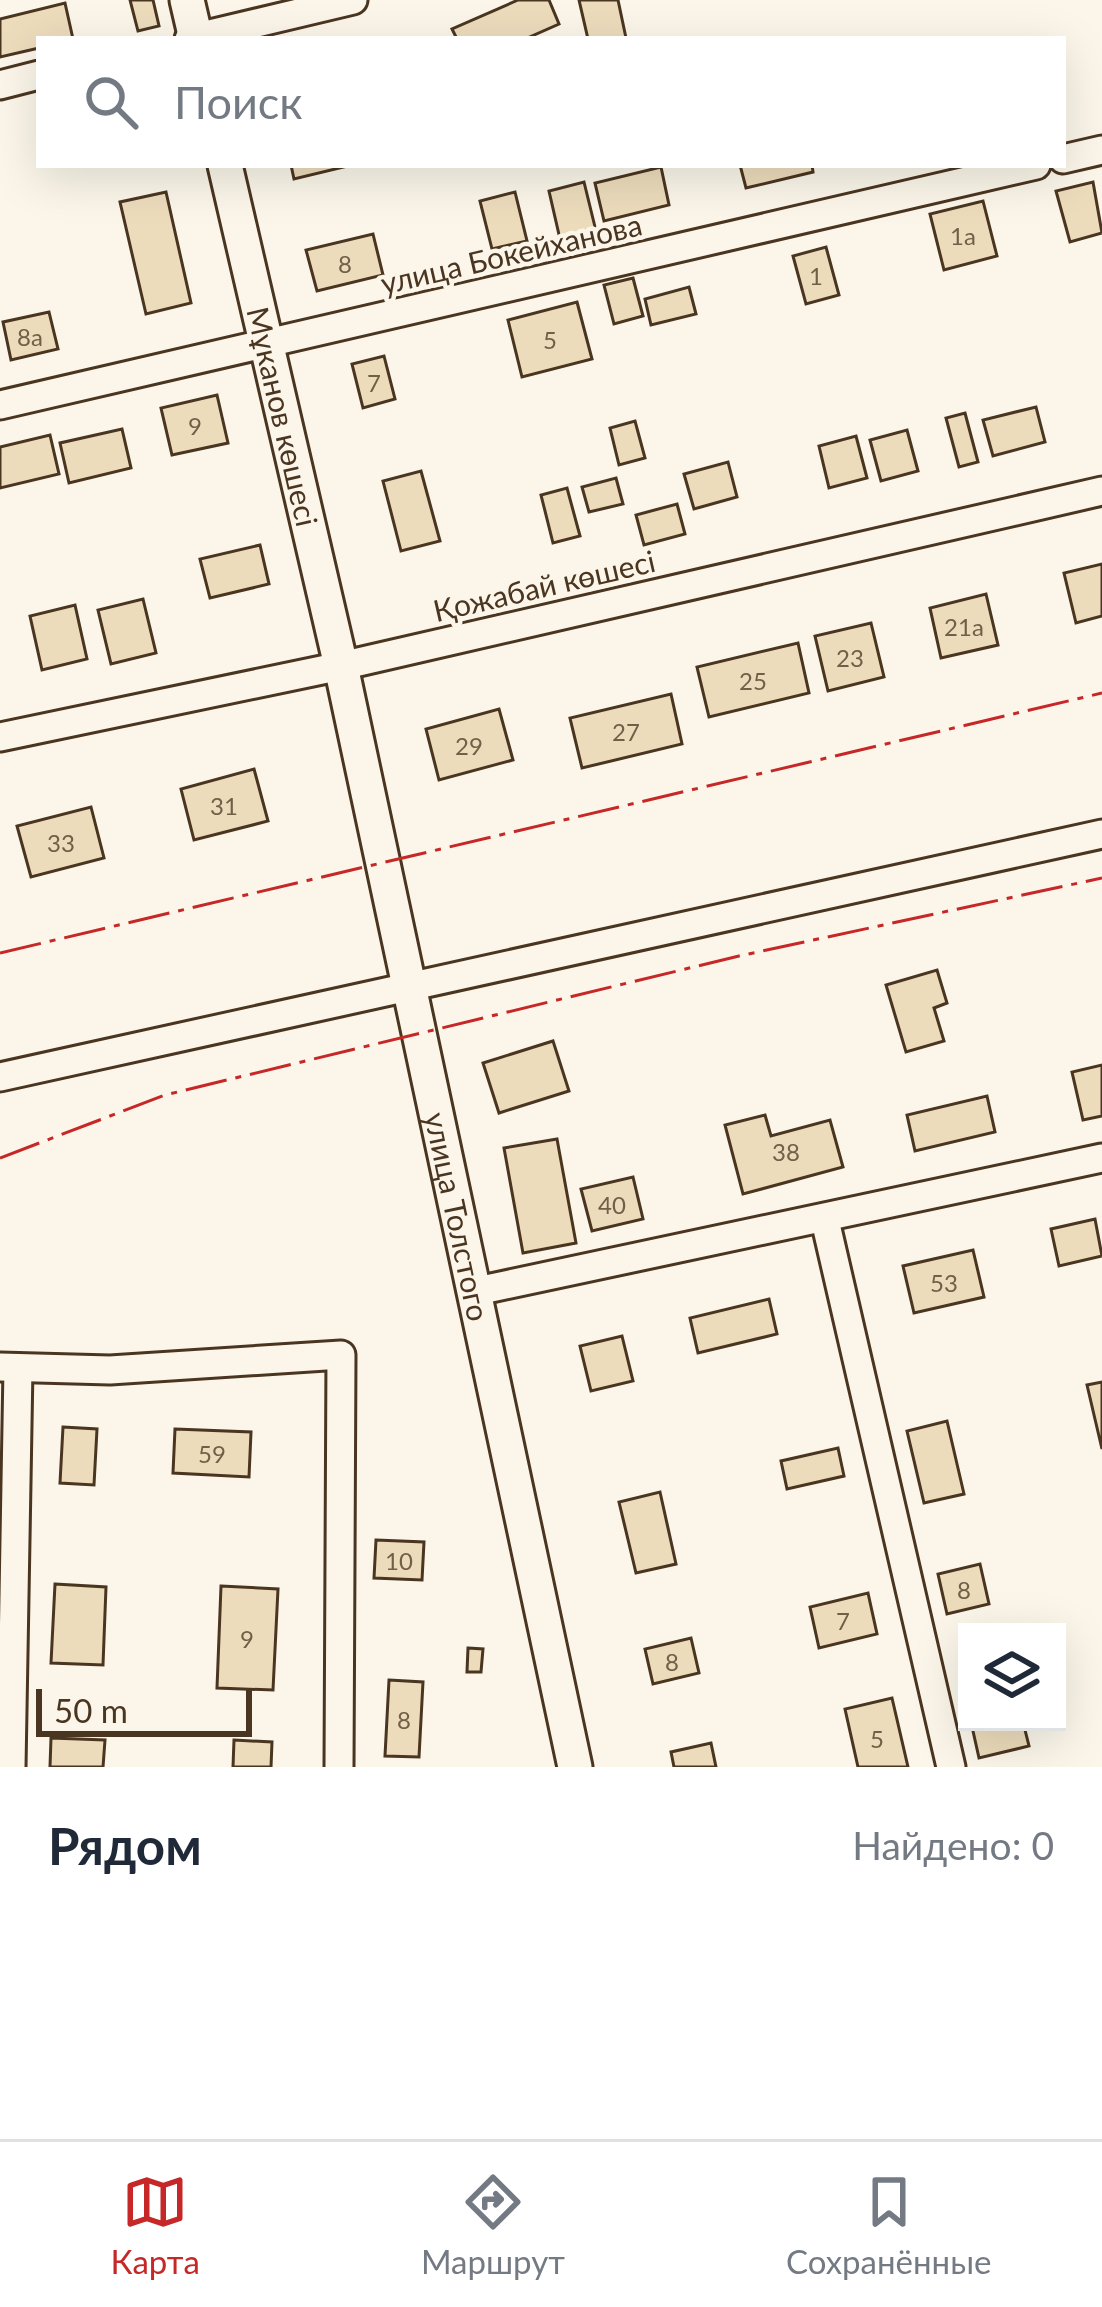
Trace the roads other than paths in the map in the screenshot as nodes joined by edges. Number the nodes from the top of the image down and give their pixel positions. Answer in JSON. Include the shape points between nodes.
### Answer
{"nodes":[{"id":1,"x":187,"y":0,"type":"edge"},
{"id":2,"x":353,"y":0,"type":"edge"},
{"id":3,"x":194,"y":36,"type":"edge"},
{"id":4,"x":202,"y":36,"type":"edge"},
{"id":5,"x":36,"y":76,"type":"edge"},
{"id":6,"x":0,"y":85,"type":"edge"},
{"id":7,"x":1102,"y":150,"type":"edge"},
{"id":8,"x":1066,"y":158,"type":"edge"},
{"id":9,"x":226,"y":168,"type":"edge"},
{"id":10,"x":1023,"y":168,"type":"edge"},
{"id":11,"x":267,"y":344,"type":"junction"},
{"id":12,"x":0,"y":405,"type":"edge"},
{"id":13,"x":1102,"y":491,"type":"edge"},
{"id":14,"x":341,"y":666,"type":"junction"},
{"id":15,"x":0,"y":737,"type":"edge"},
{"id":16,"x":1102,"y":834,"type":"edge"},
{"id":17,"x":406,"y":987,"type":"junction"},
{"id":18,"x":0,"y":1077,"type":"edge"},
{"id":19,"x":1102,"y":1158,"type":"edge"},
{"id":20,"x":825,"y":1220,"type":"junction"},
{"id":21,"x":477,"y":1291,"type":"junction"},
{"id":22,"x":9,"y":1367,"type":"edge"},
{"id":23,"x":11,"y":1767,"type":"edge"},
{"id":24,"x":339,"y":1767,"type":"edge"},
{"id":25,"x":575,"y":1767,"type":"edge"},
{"id":26,"x":951,"y":1767,"type":"edge"}],
"edges":[{"from":1,"to":3,"type":"street"},
{"from":2,"to":4,"type":"street"},
{"from":5,"to":6,"type":"street"},
{"from":7,"to":8,"type":"street"},
{"from":9,"to":11,"type":"street","name":"Мұканов көшесі"},
{"from":10,"to":11,"type":"street","name":"улица Бокейханова"},
{"from":11,"to":12,"type":"street","name":"улица Бокейханова"},
{"from":11,"to":14,"type":"street","name":"Мұканов көшесі"},
{"from":13,"to":14,"type":"street","name":"Қожабай көшесі"},
{"from":14,"to":15,"type":"street","name":"Қожабай көшесі"},
{"from":14,"to":17,"type":"street","name":"улица Толстого"},
{"from":16,"to":17,"type":"street"},
{"from":17,"to":18,"type":"street"},
{"from":17,"to":21,"type":"street","name":"улица Толстого"},
{"from":19,"to":20,"type":"street"},
{"from":20,"to":21,"type":"street"},
{"from":20,"to":26,"type":"street"},
{"from":21,"to":25,"type":"street","name":"улица Толстого"},
{"from":22,"to":23,"type":"street"},
{"from":22,"to":24,"type":"street","via":[[110,1370],[341,1355]]}]}
